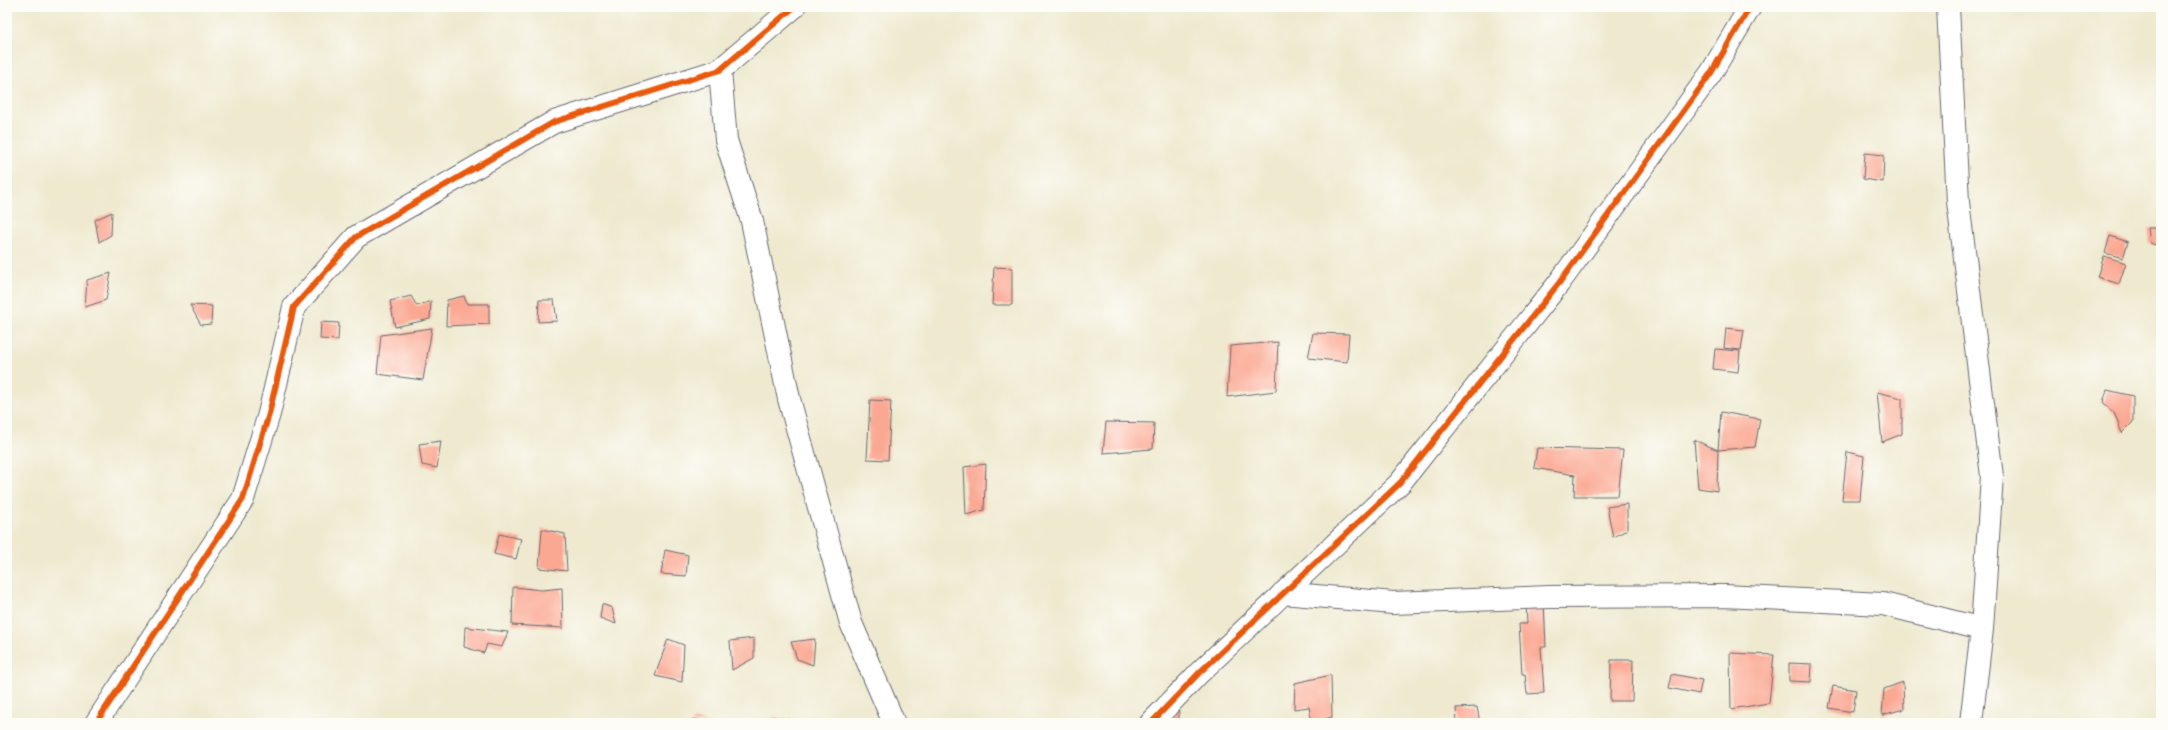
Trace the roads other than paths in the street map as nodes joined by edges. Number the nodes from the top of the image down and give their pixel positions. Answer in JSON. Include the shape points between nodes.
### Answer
{"nodes":[{"id":1,"x":794,"y":7,"type":"edge"},
{"id":2,"x":1750,"y":7,"type":"edge"},
{"id":3,"x":1948,"y":7,"type":"edge"},
{"id":4,"x":720,"y":70,"type":"junction"},
{"id":5,"x":1283,"y":593,"type":"junction"},
{"id":6,"x":1982,"y":629,"type":"junction"},
{"id":7,"x":96,"y":723,"type":"edge"},
{"id":8,"x":894,"y":723,"type":"edge"},
{"id":9,"x":1151,"y":723,"type":"edge"},
{"id":10,"x":1971,"y":723,"type":"edge"}],
"edges":[{"from":1,"to":4,"type":"street"},
{"from":2,"to":5,"type":"street","via":[[1711,73],[1582,251],[1440,433],[1400,483]]},
{"from":3,"to":6,"type":"street","via":[[1958,202],[1992,476]]},
{"from":4,"to":7,"type":"street","via":[[554,122],[356,237],[294,307],[269,414],[243,499]]},
{"from":4,"to":8,"type":"street","via":[[726,140],[752,221],[789,399],[851,623]]},
{"from":5,"to":6,"type":"street","via":[[1393,603],[1549,597],[1724,596],[1883,604]]},
{"from":5,"to":9,"type":"street"},
{"from":6,"to":10,"type":"street"}]}
